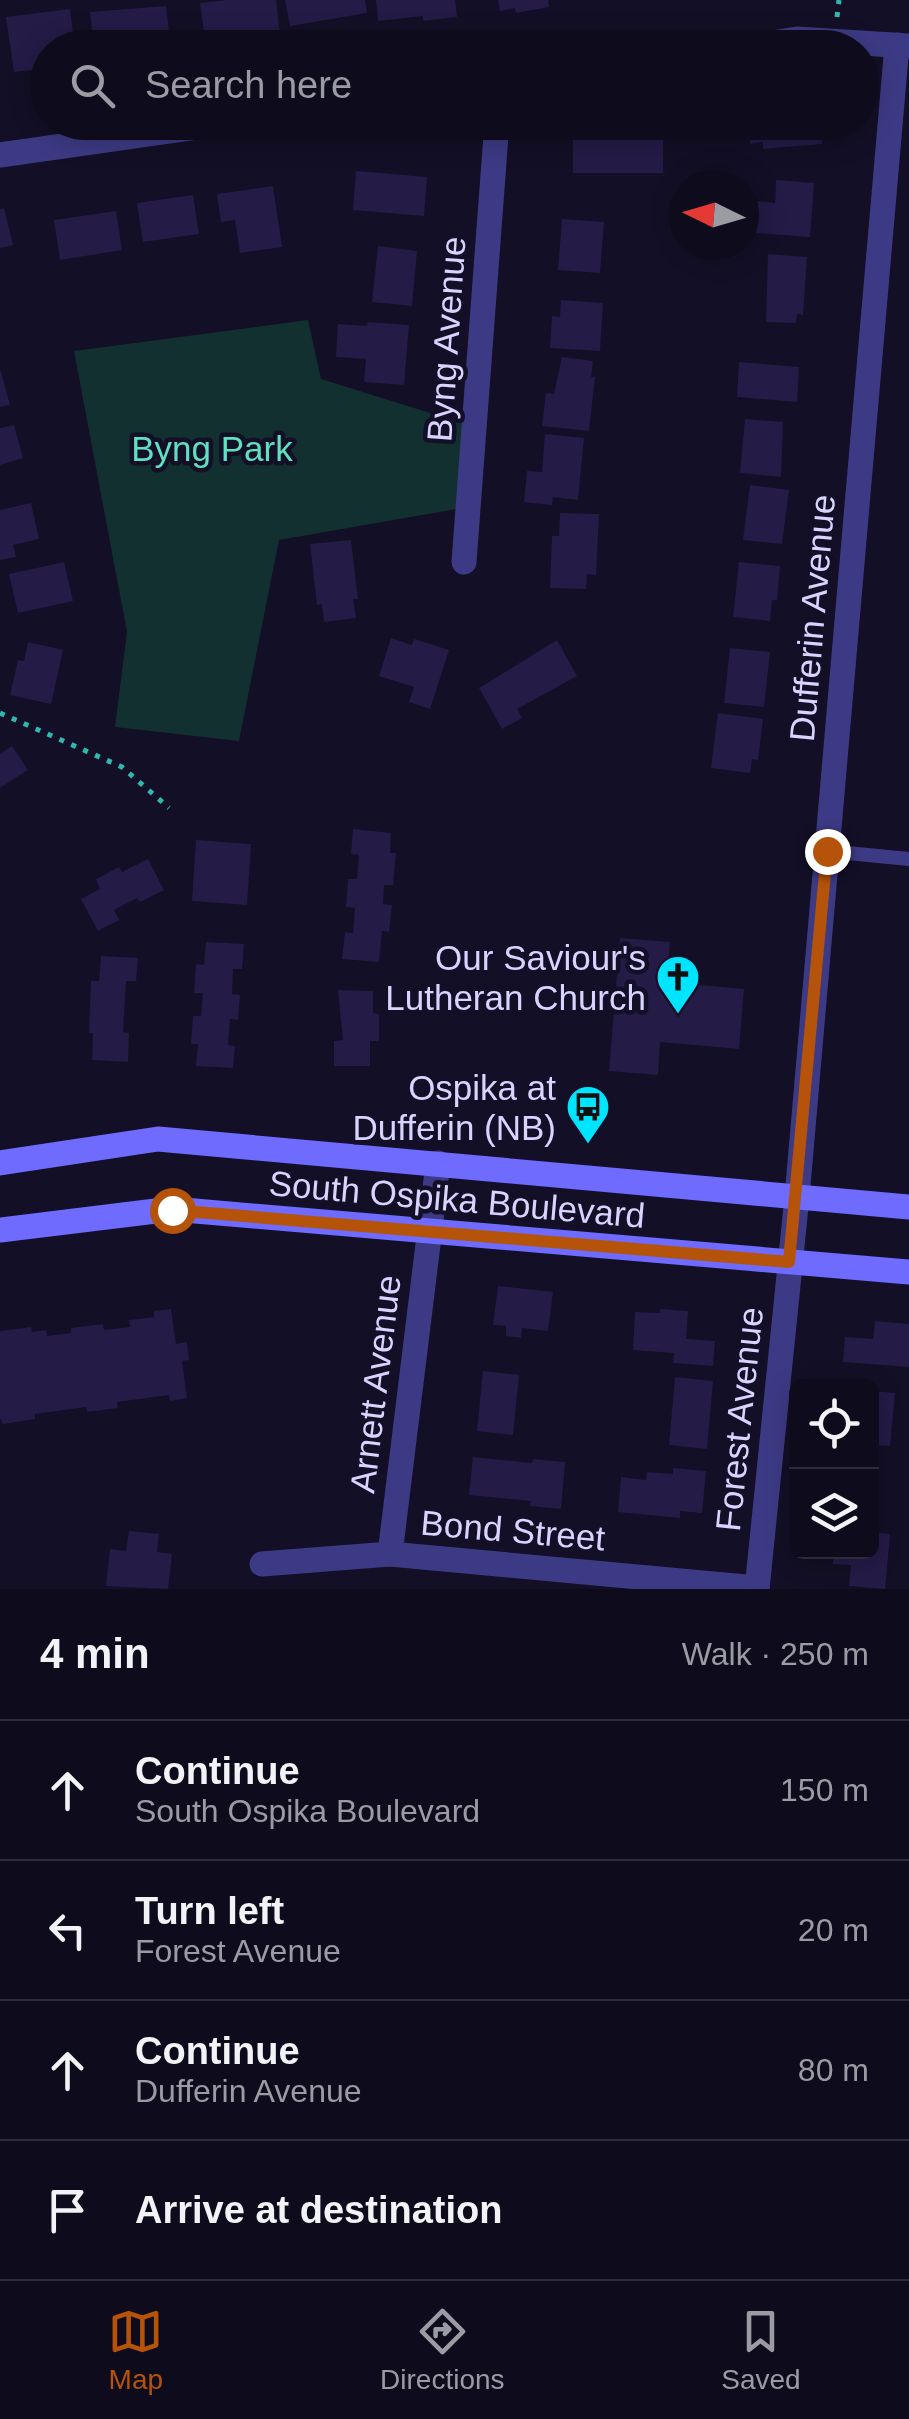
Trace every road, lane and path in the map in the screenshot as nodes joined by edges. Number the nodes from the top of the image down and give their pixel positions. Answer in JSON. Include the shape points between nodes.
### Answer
{"nodes":[{"id":1,"x":903,"y":45,"type":"edge"},
{"id":2,"x":105,"y":140,"type":"edge"},
{"id":3,"x":496,"y":140,"type":"edge"},
{"id":4,"x":0,"y":155,"type":"edge"},
{"id":5,"x":464,"y":562,"type":"dead end"},
{"id":6,"x":0,"y":713,"type":"edge"},
{"id":7,"x":170,"y":808,"type":"dead end"},
{"id":8,"x":827,"y":851,"type":"junction"},
{"id":9,"x":909,"y":859,"type":"edge"},
{"id":10,"x":0,"y":1163,"type":"edge"},
{"id":11,"x":438,"y":1163,"type":"junction"},
{"id":12,"x":797,"y":1197,"type":"junction"},
{"id":13,"x":909,"y":1207,"type":"edge"},
{"id":14,"x":0,"y":1230,"type":"edge"},
{"id":15,"x":429,"y":1231,"type":"junction"},
{"id":16,"x":789,"y":1262,"type":"junction"},
{"id":17,"x":909,"y":1272,"type":"edge"},
{"id":18,"x":390,"y":1554,"type":"junction"},
{"id":19,"x":262,"y":1564,"type":"dead end"},
{"id":20,"x":757,"y":1588,"type":"edge"}],
"edges":[{"from":1,"to":8,"type":"street","name":"Dufferin Avenue"},
{"from":2,"to":4,"type":"street"},
{"from":3,"to":5,"type":"street","name":"Byng Avenue"},
{"from":6,"to":7,"type":"path","via":[[122,766]]},
{"from":8,"to":9,"type":"lane"},
{"from":8,"to":12,"type":"street","name":"Dufferin Avenue"},
{"from":10,"to":11,"type":"main road","name":"South Ospika Boulevard","via":[[158,1139]]},
{"from":11,"to":12,"type":"main road","name":"South Ospika Boulevard"},
{"from":11,"to":15,"type":"street","name":"Arnett Avenue"},
{"from":12,"to":13,"type":"main road","name":"South Ospika Boulevard"},
{"from":12,"to":16,"type":"street","name":"Forest Avenue"},
{"from":14,"to":15,"type":"main road","name":"South Ospika Boulevard","via":[[172,1210]]},
{"from":15,"to":16,"type":"main road","name":"South Ospika Boulevard"},
{"from":15,"to":18,"type":"street","name":"Arnett Avenue"},
{"from":16,"to":17,"type":"main road","name":"South Ospika Boulevard"},
{"from":16,"to":20,"type":"street","name":"Forest Avenue"},
{"from":18,"to":19,"type":"street","name":"Bond Street"},
{"from":18,"to":20,"type":"street","name":"Bond Street"}]}
